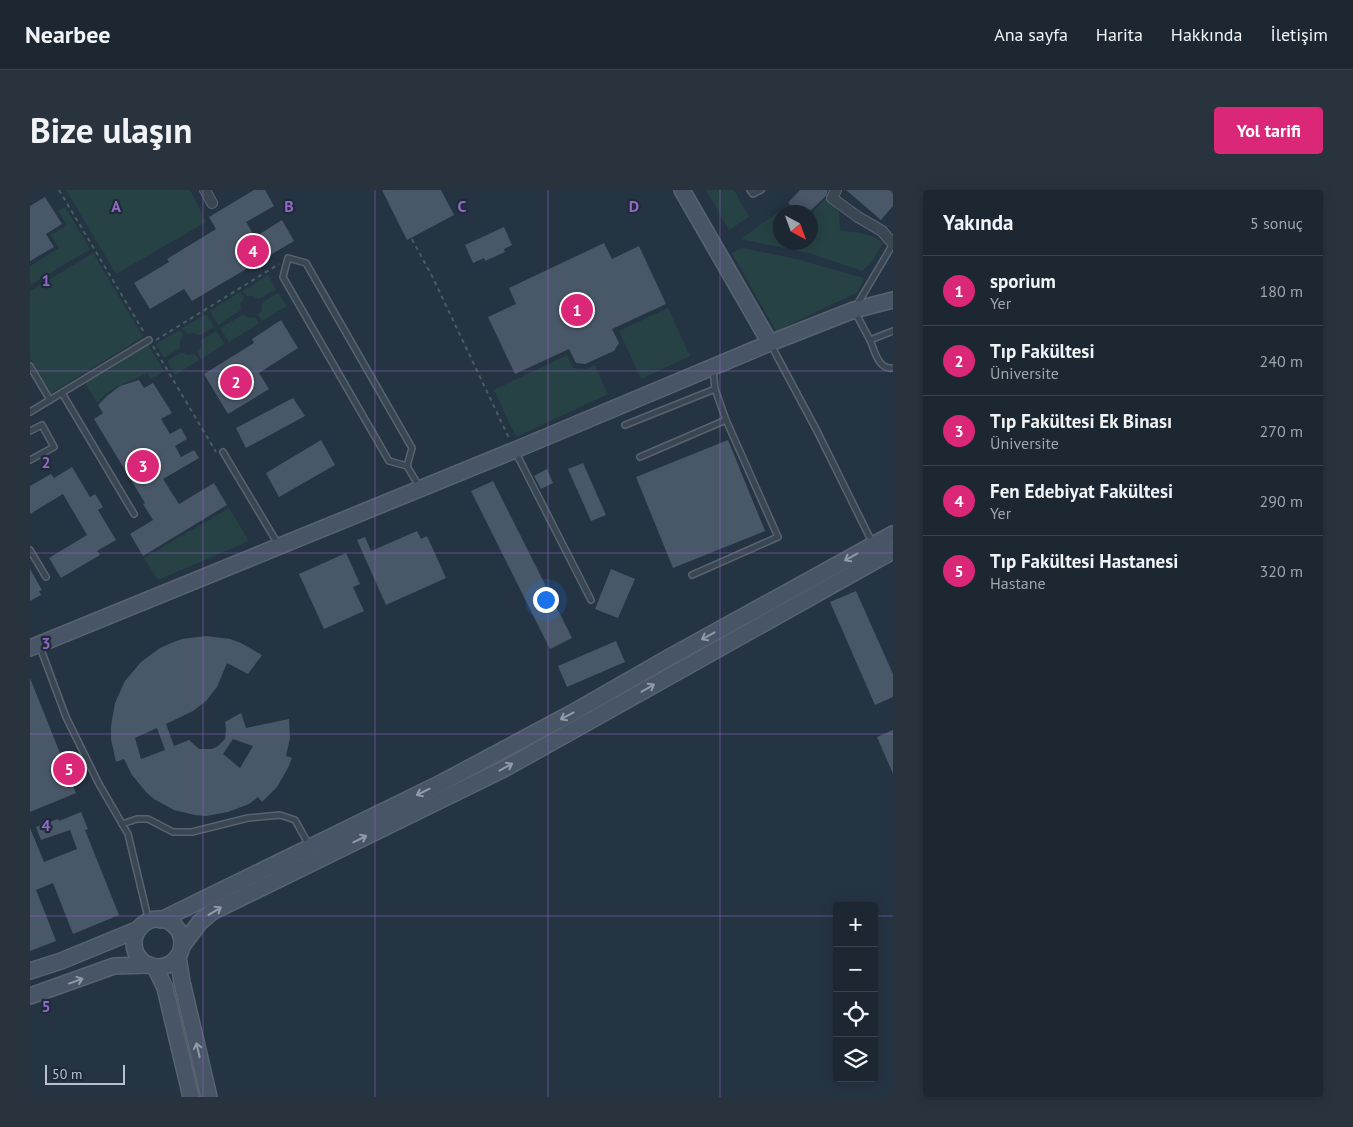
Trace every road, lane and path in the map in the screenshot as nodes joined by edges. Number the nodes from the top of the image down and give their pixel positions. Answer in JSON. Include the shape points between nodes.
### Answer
{"nodes":[{"id":1,"x":59,"y":190,"type":"edge"},
{"id":2,"x":205,"y":190,"type":"edge"},
{"id":3,"x":385,"y":190,"type":"edge"},
{"id":4,"x":682,"y":190,"type":"edge"},
{"id":5,"x":750,"y":190,"type":"edge"},
{"id":6,"x":761,"y":190,"type":"edge"},
{"id":7,"x":836,"y":190,"type":"edge"},
{"id":8,"x":212,"y":202,"type":"dead end"},
{"id":9,"x":893,"y":244,"type":"edge"},
{"id":10,"x":288,"y":258,"type":"junction"},
{"id":11,"x":893,"y":300,"type":"edge"},
{"id":12,"x":854,"y":310,"type":"junction"},
{"id":13,"x":893,"y":331,"type":"edge"},
{"id":14,"x":149,"y":340,"type":"joint"},
{"id":15,"x":870,"y":340,"type":"junction"},
{"id":16,"x":770,"y":343,"type":"junction"},
{"id":17,"x":30,"y":366,"type":"edge"},
{"id":18,"x":712,"y":367,"type":"junction"},
{"id":19,"x":893,"y":368,"type":"edge"},
{"id":20,"x":715,"y":389,"type":"junction"},
{"id":21,"x":62,"y":393,"type":"junction"},
{"id":22,"x":50,"y":400,"type":"junction"},
{"id":23,"x":30,"y":412,"type":"edge"},
{"id":24,"x":726,"y":420,"type":"junction"},
{"id":25,"x":625,"y":426,"type":"dead end"},
{"id":26,"x":30,"y":431,"type":"edge"},
{"id":27,"x":514,"y":450,"type":"junction"},
{"id":28,"x":220,"y":453,"type":"joint"},
{"id":29,"x":640,"y":457,"type":"dead end"},
{"id":30,"x":30,"y":460,"type":"edge"},
{"id":31,"x":407,"y":466,"type":"junction"},
{"id":32,"x":421,"y":488,"type":"junction"},
{"id":33,"x":134,"y":514,"type":"dead end"},
{"id":34,"x":893,"y":534,"type":"edge"},
{"id":35,"x":873,"y":545,"type":"junction"},
{"id":36,"x":279,"y":546,"type":"junction"},
{"id":37,"x":30,"y":550,"type":"edge"},
{"id":38,"x":893,"y":551,"type":"edge"},
{"id":39,"x":692,"y":575,"type":"dead end"},
{"id":40,"x":46,"y":577,"type":"dead end"},
{"id":41,"x":591,"y":600,"type":"dead end"},
{"id":42,"x":35,"y":646,"type":"edge"},
{"id":43,"x":122,"y":824,"type":"junction"},
{"id":44,"x":313,"y":854,"type":"junction"},
{"id":45,"x":150,"y":924,"type":"junction"},
{"id":46,"x":180,"y":952,"type":"junction"},
{"id":47,"x":152,"y":966,"type":"junction"},
{"id":48,"x":30,"y":971,"type":"edge"},
{"id":49,"x":30,"y":996,"type":"edge"},
{"id":50,"x":191,"y":1097,"type":"edge"},
{"id":51,"x":209,"y":1097,"type":"edge"}],
"edges":[{"from":1,"to":14,"type":"path"},
{"from":2,"to":8,"type":"street"},
{"from":3,"to":27,"type":"path","via":[[432,276]]},
{"from":4,"to":16,"type":"street"},
{"from":5,"to":6,"type":"lane","via":[[753,194]]},
{"from":7,"to":9,"type":"street","via":[[832,198],[882,231]]},
{"from":9,"to":12,"type":"lane"},
{"from":10,"to":28,"type":"path","via":[[150,343]]},
{"from":10,"to":31,"type":"lane","via":[[306,263],[408,439],[412,448]]},
{"from":10,"to":31,"type":"lane","via":[[282,277],[389,461]]},
{"from":11,"to":12,"type":"street"},
{"from":12,"to":15,"type":"lane"},
{"from":12,"to":16,"type":"street"},
{"from":13,"to":15,"type":"lane"},
{"from":14,"to":21,"type":"lane"},
{"from":15,"to":19,"type":"lane","via":[[881,365]]},
{"from":16,"to":18,"type":"street"},
{"from":16,"to":35,"type":"lane"},
{"from":17,"to":22,"type":"lane"},
{"from":18,"to":20,"type":"lane"},
{"from":18,"to":27,"type":"street"},
{"from":20,"to":24,"type":"lane"},
{"from":20,"to":25,"type":"lane"},
{"from":21,"to":22,"type":"lane"},
{"from":21,"to":33,"type":"lane"},
{"from":22,"to":23,"type":"lane"},
{"from":24,"to":29,"type":"lane"},
{"from":24,"to":39,"type":"lane","via":[[778,537]]},
{"from":26,"to":30,"type":"lane","via":[[42,425],[54,447]]},
{"from":27,"to":32,"type":"street"},
{"from":27,"to":41,"type":"lane"},
{"from":28,"to":36,"type":"lane"},
{"from":31,"to":32,"type":"lane"},
{"from":32,"to":36,"type":"street"},
{"from":34,"to":35,"type":"street"},
{"from":35,"to":44,"type":"street","one_way":true},
{"from":36,"to":42,"type":"street"},
{"from":37,"to":40,"type":"lane"},
{"from":44,"to":38,"type":"street","one_way":true,"via":[[504,769]]},
{"from":42,"to":43,"type":"lane","via":[[66,717]]},
{"from":43,"to":44,"type":"lane","via":[[148,819],[173,832],[192,832],[248,818],[280,815],[295,820]]},
{"from":43,"to":45,"type":"lane","via":[[128,834]]},
{"from":44,"to":45,"type":"street"},
{"from":46,"to":44,"type":"street","one_way":true,"via":[[200,922],[212,912]]},
{"from":45,"to":46,"type":"street","via":[[167,921],[177,929],[182,940]]},
{"from":45,"to":47,"type":"street","via":[[136,935],[135,947],[140,958]]},
{"from":45,"to":48,"type":"street"},
{"from":46,"to":47,"type":"street","via":[[168,965]]},
{"from":51,"to":46,"type":"street","one_way":true,"via":[[182,982]]},
{"from":49,"to":47,"type":"street","one_way":true,"via":[[114,966]]},
{"from":47,"to":50,"type":"street","via":[[165,988]]}]}
